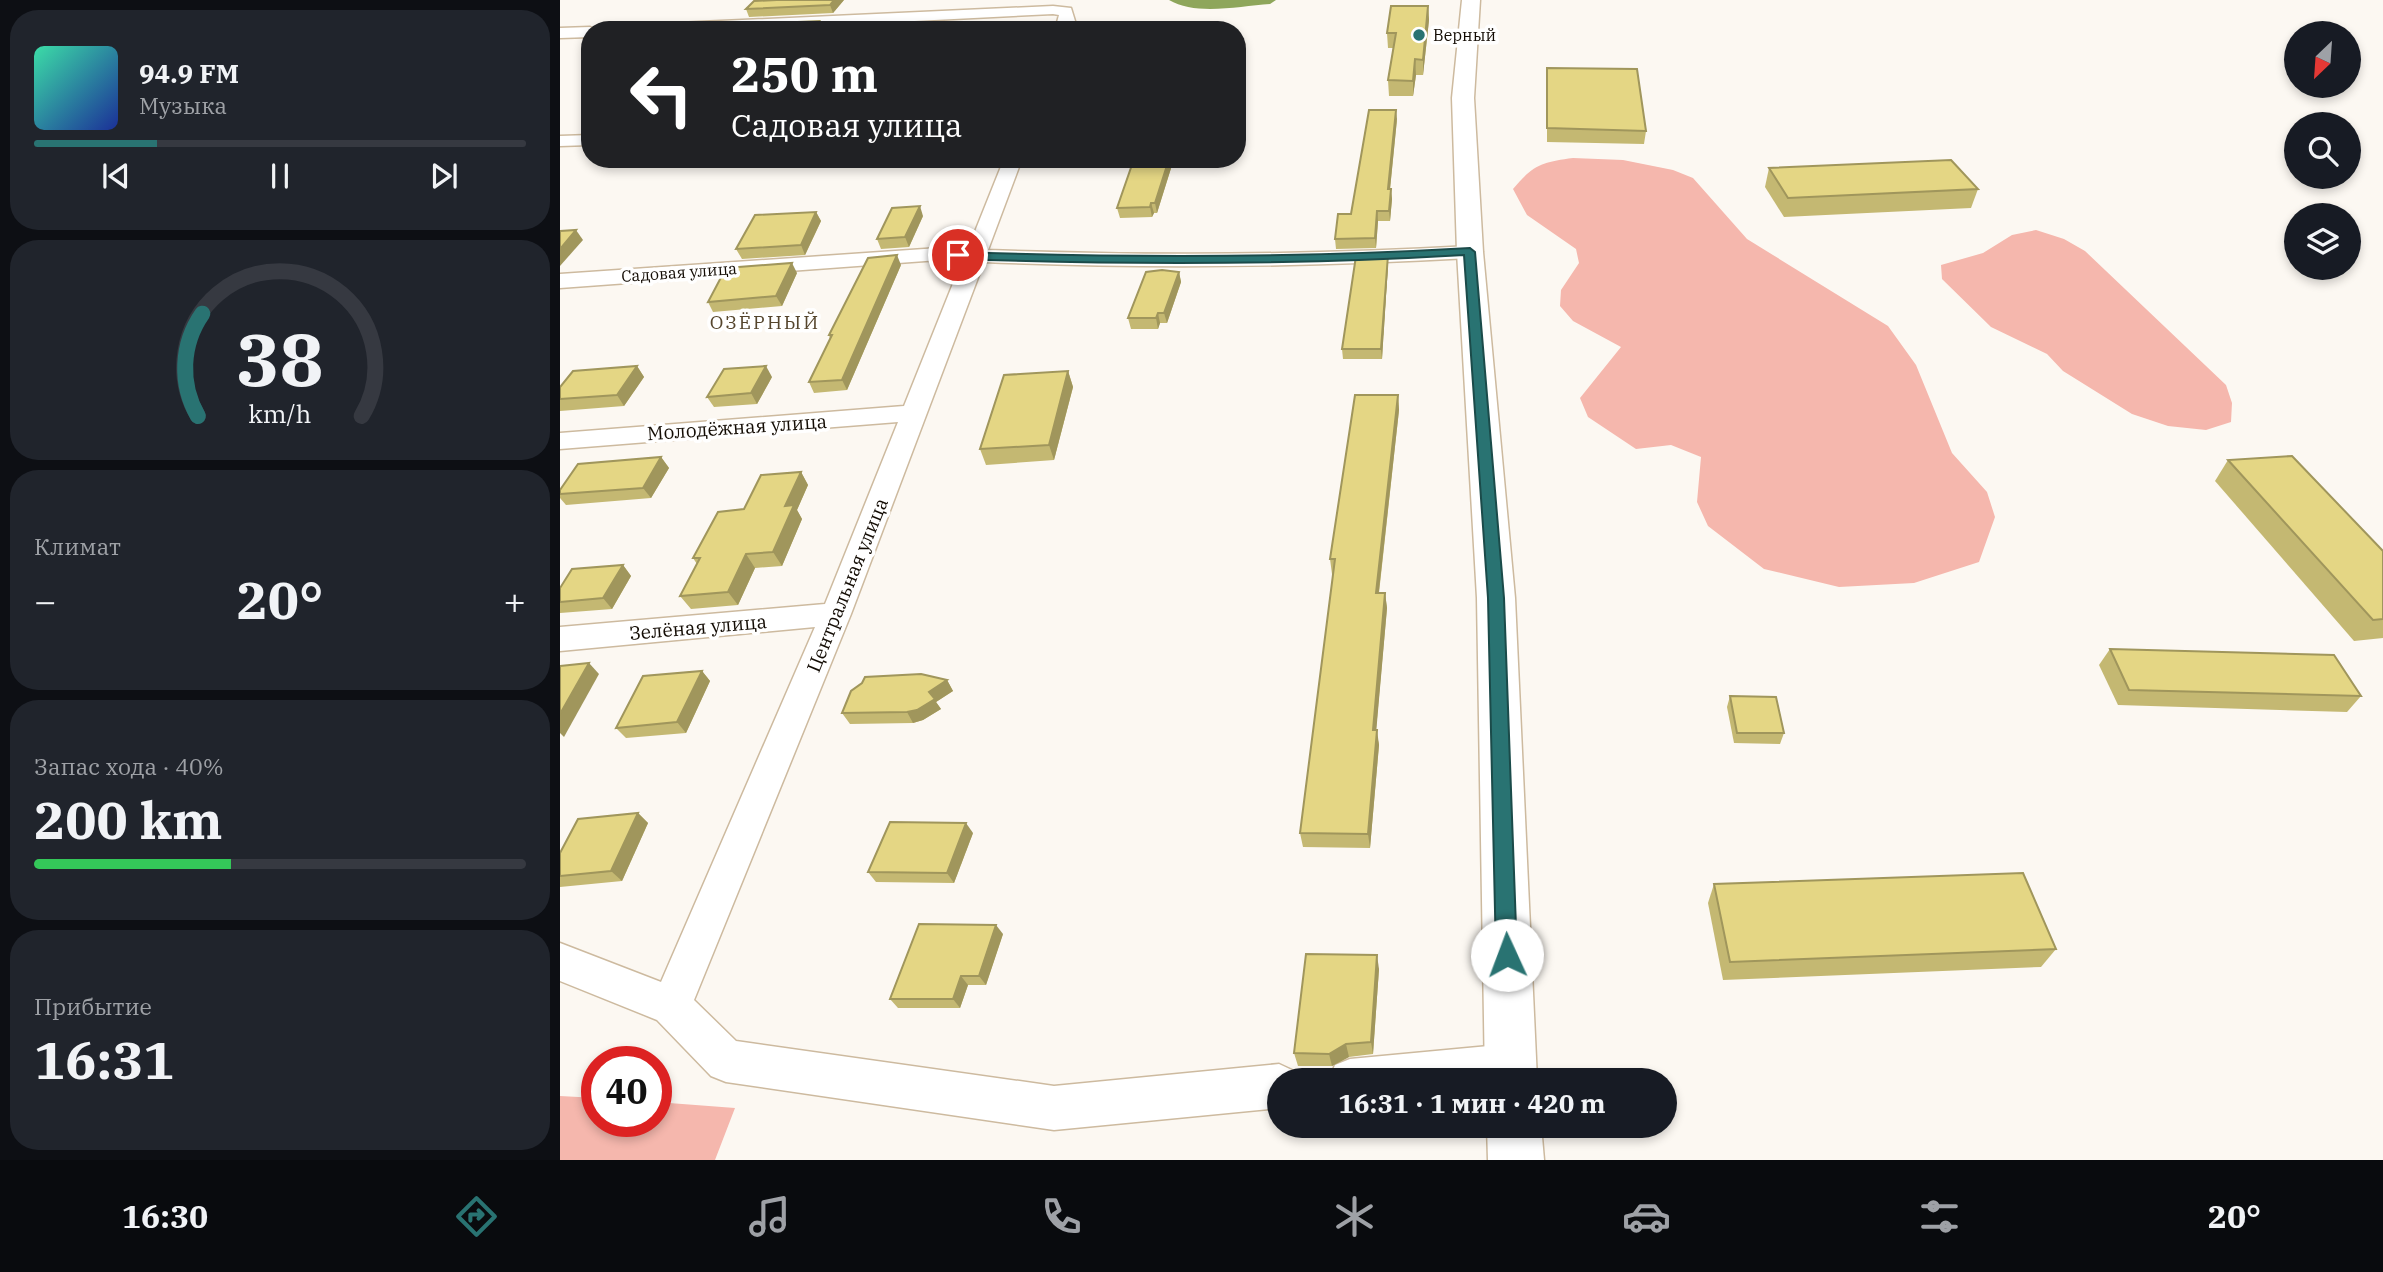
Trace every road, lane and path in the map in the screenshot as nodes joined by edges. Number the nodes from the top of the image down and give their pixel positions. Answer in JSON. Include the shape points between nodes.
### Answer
{"nodes":[{"id":1,"x":1471,"y":0,"type":"edge"},
{"id":2,"x":823,"y":21,"type":"edge"},
{"id":3,"x":1067,"y":21,"type":"edge"},
{"id":4,"x":581,"y":32,"type":"edge"},
{"id":5,"x":560,"y":33,"type":"edge"},
{"id":6,"x":581,"y":140,"type":"edge"},
{"id":7,"x":560,"y":141,"type":"edge"},
{"id":8,"x":1010,"y":168,"type":"edge"},
{"id":9,"x":1470,"y":252,"type":"junction"},
{"id":10,"x":977,"y":257,"type":"junction"},
{"id":11,"x":560,"y":281,"type":"edge"},
{"id":12,"x":915,"y":413,"type":"junction"},
{"id":13,"x":560,"y":441,"type":"edge"},
{"id":14,"x":836,"y":614,"type":"junction"},
{"id":15,"x":560,"y":639,"type":"edge"},
{"id":16,"x":560,"y":962,"type":"edge"},
{"id":17,"x":671,"y":1006,"type":"junction"},
{"id":18,"x":1510,"y":1068,"type":"edge"},
{"id":19,"x":1267,"y":1087,"type":"edge"},
{"id":20,"x":1515,"y":1138,"type":"edge"},
{"id":21,"x":1516,"y":1160,"type":"edge"}],
"edges":[{"from":1,"to":9,"type":"street","via":[[1463,98]]},
{"from":2,"to":3,"type":"street","via":[[1053,10],[1066,11]]},
{"from":4,"to":5,"type":"street"},
{"from":6,"to":7,"type":"street"},
{"from":8,"to":10,"type":"street","name":"Центральная улица"},
{"from":9,"to":10,"type":"street","name":"Садовая улица","via":[[1248,261]]},
{"from":9,"to":18,"type":"street","via":[[1496,598]]},
{"from":10,"to":11,"type":"street","name":"Садовая улица","via":[[939,254]]},
{"from":10,"to":12,"type":"street","name":"Центральная улица"},
{"from":12,"to":13,"type":"street","name":"Молодёжная улица"},
{"from":12,"to":14,"type":"street","name":"Центральная улица"},
{"from":14,"to":15,"type":"street","name":"Зелёная улица"},
{"from":14,"to":17,"type":"street","name":"Центральная улица"},
{"from":16,"to":17,"type":"street"},
{"from":17,"to":19,"type":"street","via":[[726,1061],[1054,1108]]},
{"from":20,"to":21,"type":"street"}]}
